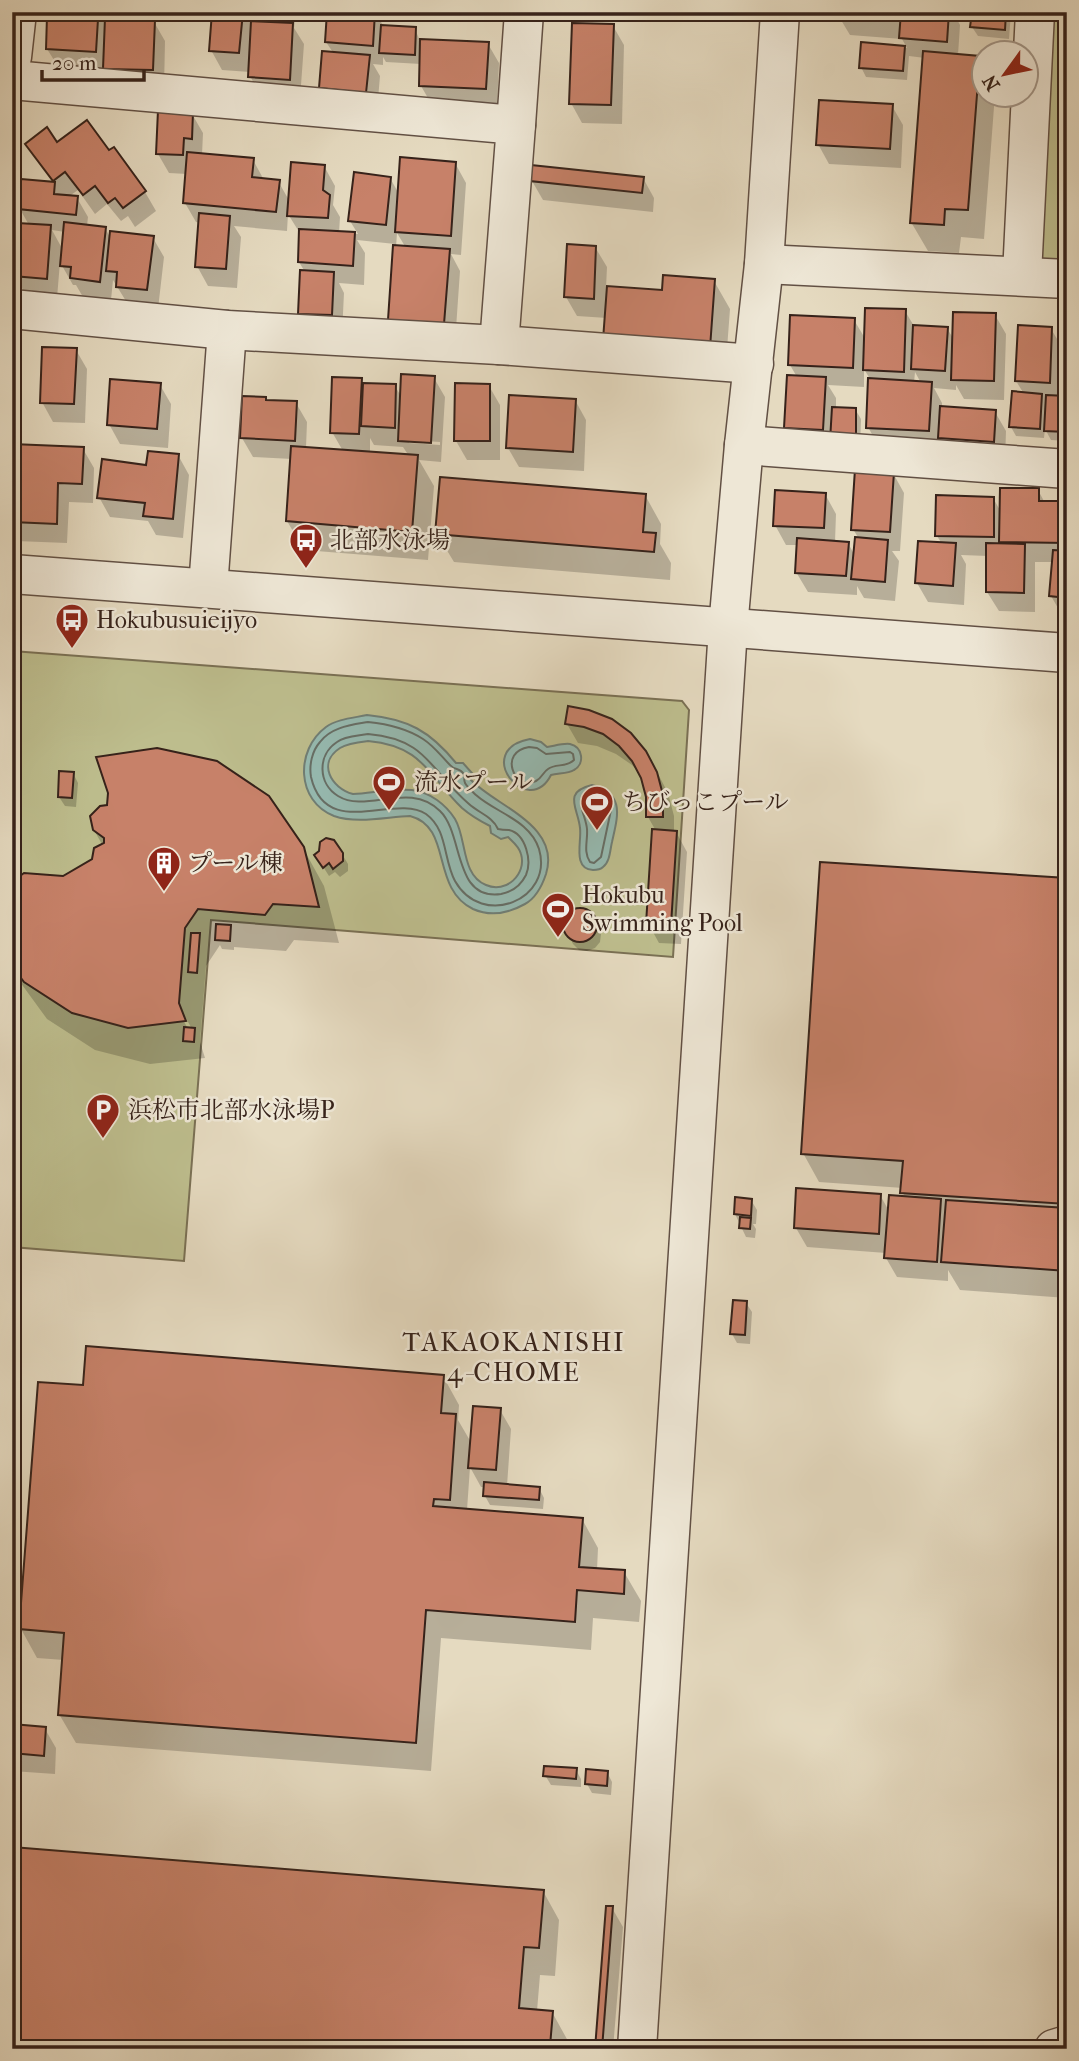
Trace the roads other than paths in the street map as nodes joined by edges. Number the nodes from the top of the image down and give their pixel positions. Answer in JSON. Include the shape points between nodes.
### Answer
{"nodes":[{"id":1,"x":17,"y":12,"type":"edge"},
{"id":2,"x":524,"y":12,"type":"edge"},
{"id":3,"x":780,"y":12,"type":"edge"},
{"id":4,"x":1035,"y":12,"type":"edge"},
{"id":5,"x":12,"y":57,"type":"edge"},
{"id":6,"x":12,"y":80,"type":"edge"},
{"id":7,"x":516,"y":125,"type":"junction"},
{"id":8,"x":764,"y":264,"type":"junction"},
{"id":9,"x":1022,"y":275,"type":"junction"},
{"id":10,"x":1067,"y":279,"type":"edge"},
{"id":11,"x":12,"y":309,"type":"edge"},
{"id":12,"x":227,"y":330,"type":"junction"},
{"id":13,"x":499,"y":345,"type":"junction"},
{"id":14,"x":754,"y":364,"type":"junction"},
{"id":15,"x":744,"y":445,"type":"junction"},
{"id":16,"x":1067,"y":469,"type":"edge"},
{"id":17,"x":12,"y":574,"type":"edge"},
{"id":18,"x":208,"y":588,"type":"junction"},
{"id":19,"x":728,"y":628,"type":"junction"},
{"id":20,"x":1067,"y":653,"type":"edge"},
{"id":21,"x":1067,"y":2045,"type":"edge"},
{"id":22,"x":637,"y":2049,"type":"edge"},
{"id":23,"x":1054,"y":2049,"type":"edge"}],
"edges":[{"from":1,"to":5,"type":"street"},
{"from":2,"to":7,"type":"street"},
{"from":3,"to":8,"type":"street"},
{"from":4,"to":9,"type":"street"},
{"from":6,"to":7,"type":"street"},
{"from":7,"to":13,"type":"street"},
{"from":8,"to":9,"type":"street"},
{"from":8,"to":14,"type":"street"},
{"from":9,"to":10,"type":"street"},
{"from":11,"to":12,"type":"street"},
{"from":12,"to":13,"type":"street"},
{"from":12,"to":18,"type":"street"},
{"from":13,"to":14,"type":"street"},
{"from":14,"to":15,"type":"street"},
{"from":15,"to":16,"type":"street"},
{"from":15,"to":19,"type":"street"},
{"from":17,"to":18,"type":"street"},
{"from":18,"to":19,"type":"street"},
{"from":19,"to":20,"type":"street"},
{"from":19,"to":22,"type":"street"},
{"from":21,"to":23,"type":"street"}]}
